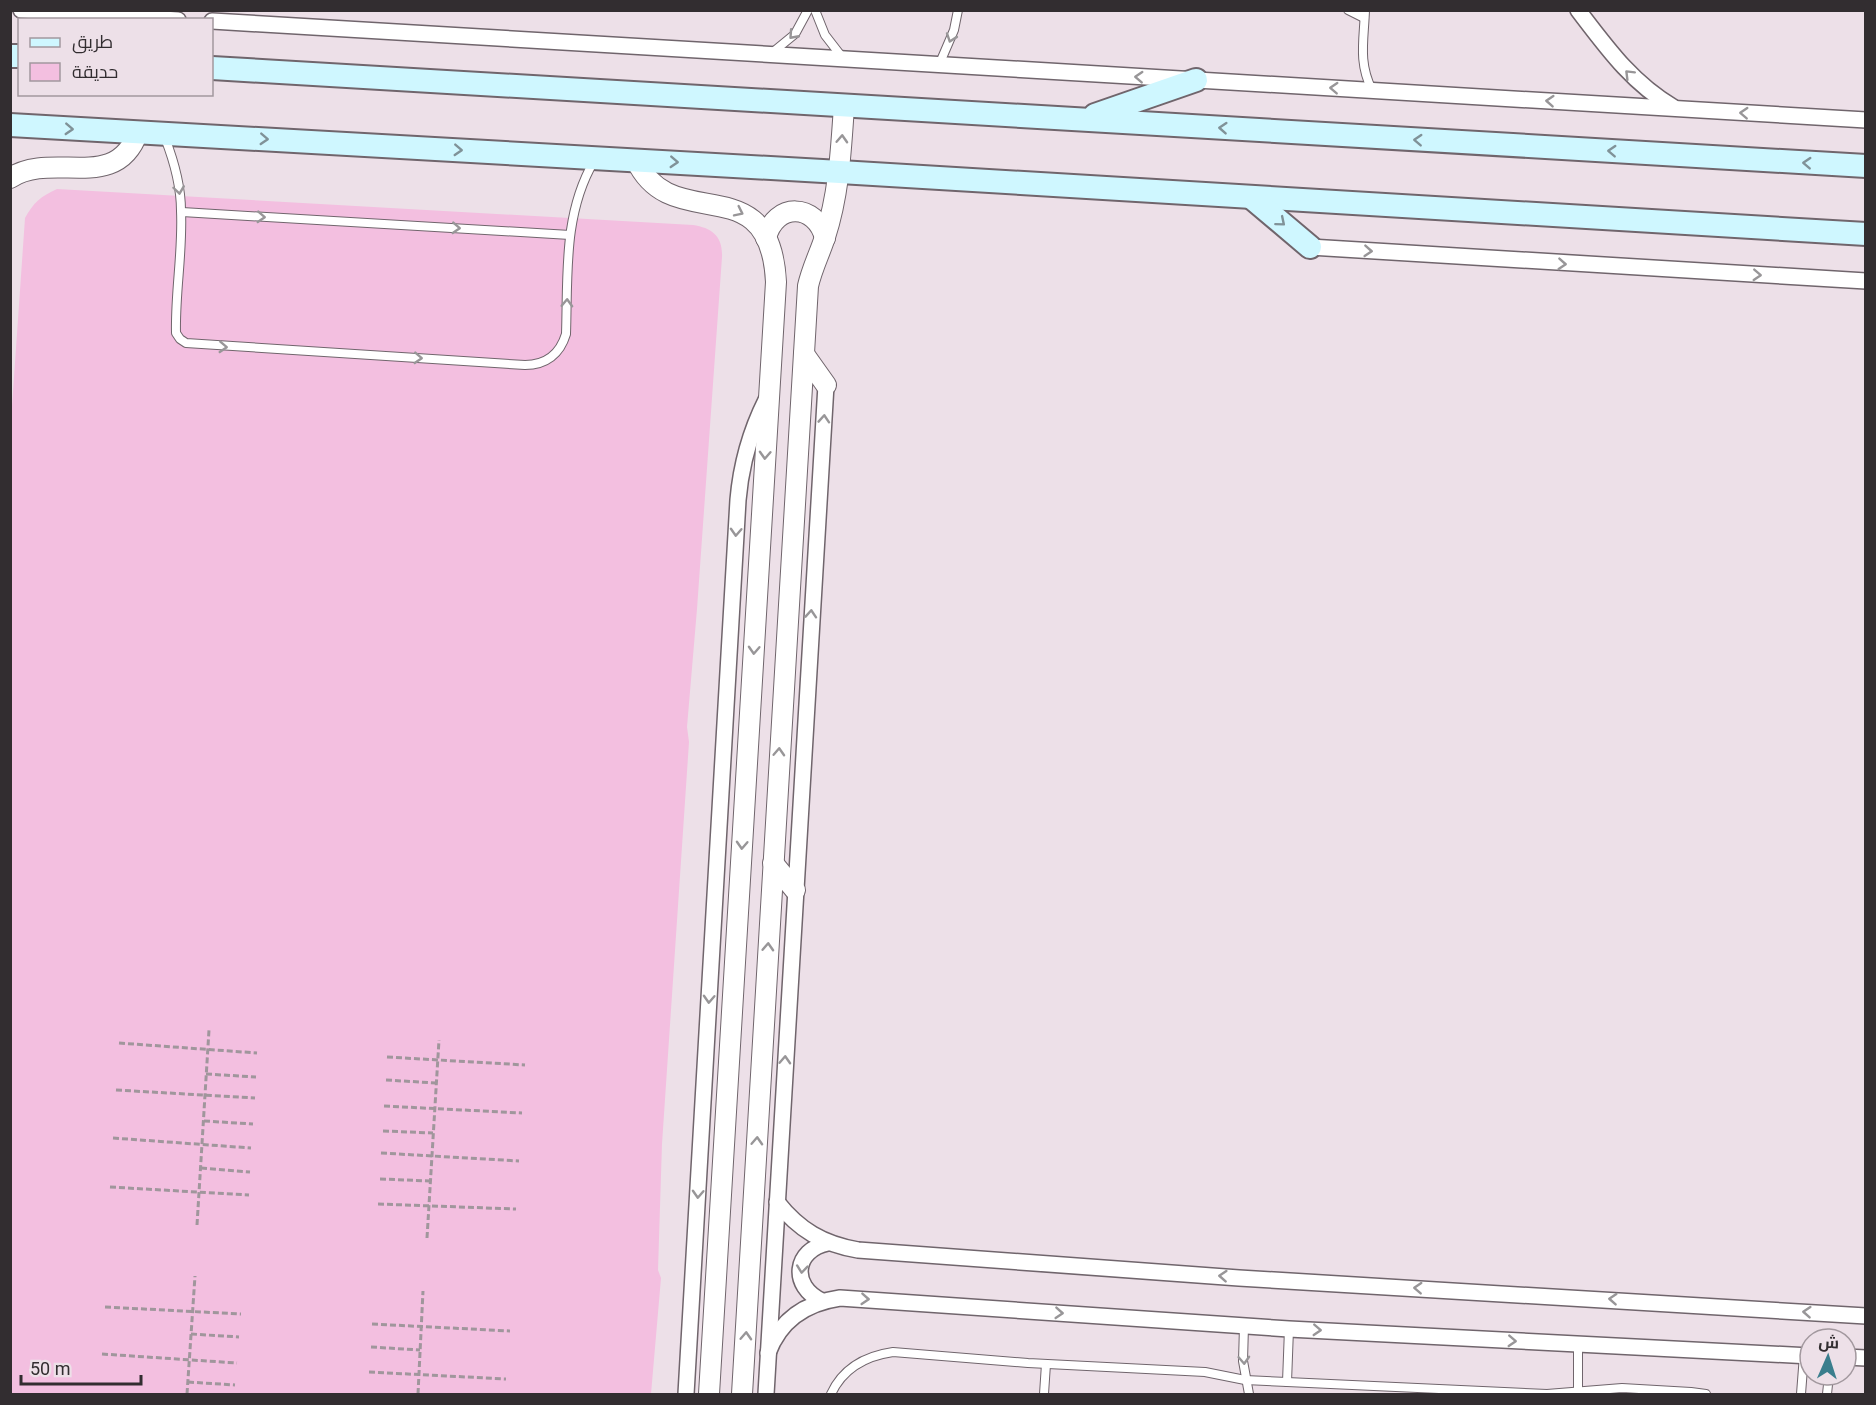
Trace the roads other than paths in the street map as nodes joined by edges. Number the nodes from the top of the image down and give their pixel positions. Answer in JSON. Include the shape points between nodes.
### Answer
{"nodes":[{"id":1,"x":21,"y":10,"type":"edge"},
{"id":2,"x":808,"y":10,"type":"edge"},
{"id":3,"x":815,"y":10,"type":"edge"},
{"id":4,"x":958,"y":10,"type":"edge"},
{"id":5,"x":1348,"y":10,"type":"edge"},
{"id":6,"x":1578,"y":10,"type":"edge"},
{"id":7,"x":1365,"y":14,"type":"edge"},
{"id":8,"x":147,"y":18,"type":"edge"},
{"id":9,"x":213,"y":21,"type":"edge"},
{"id":10,"x":770,"y":54,"type":"junction"},
{"id":11,"x":843,"y":58,"type":"junction"},
{"id":12,"x":939,"y":65,"type":"junction"},
{"id":13,"x":213,"y":68,"type":"edge"},
{"id":14,"x":1196,"y":80,"type":"junction"},
{"id":15,"x":1372,"y":90,"type":"junction"},
{"id":16,"x":843,"y":106,"type":"junction"},
{"id":17,"x":1675,"y":109,"type":"junction"},
{"id":18,"x":1085,"y":118,"type":"junction"},
{"id":19,"x":1866,"y":120,"type":"edge"},
{"id":20,"x":10,"y":125,"type":"edge"},
{"id":21,"x":138,"y":132,"type":"junction"},
{"id":22,"x":164,"y":134,"type":"junction"},
{"id":23,"x":596,"y":158,"type":"junction"},
{"id":24,"x":636,"y":160,"type":"junction"},
{"id":25,"x":1866,"y":166,"type":"edge"},
{"id":26,"x":840,"y":172,"type":"junction"},
{"id":27,"x":10,"y":178,"type":"edge"},
{"id":28,"x":1252,"y":198,"type":"junction"},
{"id":29,"x":182,"y":212,"type":"junction"},
{"id":30,"x":1866,"y":234,"type":"edge"},
{"id":31,"x":570,"y":235,"type":"junction"},
{"id":32,"x":766,"y":238,"type":"junction"},
{"id":33,"x":825,"y":238,"type":"junction"},
{"id":34,"x":1310,"y":247,"type":"joint"},
{"id":35,"x":1866,"y":282,"type":"edge"},
{"id":36,"x":804,"y":354,"type":"junction"},
{"id":37,"x":826,"y":385,"type":"joint"},
{"id":38,"x":769,"y":395,"type":"junction"},
{"id":39,"x":773,"y":863,"type":"junction"},
{"id":40,"x":795,"y":890,"type":"junction"},
{"id":41,"x":777,"y":1202,"type":"junction"},
{"id":42,"x":828,"y":1243,"type":"junction"},
{"id":43,"x":822,"y":1301,"type":"junction"},
{"id":44,"x":1866,"y":1316,"type":"edge"},
{"id":45,"x":1244,"y":1326,"type":"junction"},
{"id":46,"x":1289,"y":1329,"type":"junction"},
{"id":47,"x":1578,"y":1344,"type":"junction"},
{"id":48,"x":768,"y":1353,"type":"junction"},
{"id":49,"x":1798,"y":1355,"type":"edge"},
{"id":50,"x":1046,"y":1364,"type":"junction"},
{"id":51,"x":1245,"y":1380,"type":"junction"},
{"id":52,"x":1287,"y":1382,"type":"junction"},
{"id":53,"x":1578,"y":1393,"type":"edge"},
{"id":54,"x":686,"y":1395,"type":"edge"},
{"id":55,"x":709,"y":1395,"type":"edge"},
{"id":56,"x":742,"y":1395,"type":"edge"},
{"id":57,"x":766,"y":1395,"type":"edge"},
{"id":58,"x":831,"y":1395,"type":"edge"},
{"id":59,"x":1044,"y":1395,"type":"edge"},
{"id":60,"x":1249,"y":1395,"type":"edge"},
{"id":61,"x":1706,"y":1395,"type":"edge"}],
"edges":[{"from":1,"to":8,"type":"street"},
{"from":2,"to":10,"type":"lane","one_way":true,"via":[[795,34]]},
{"from":3,"to":11,"type":"lane","via":[[825,35]]},
{"from":4,"to":12,"type":"lane","one_way":true},
{"from":5,"to":7,"type":"lane"},
{"from":17,"to":6,"type":"street","one_way":true,"via":[[1628,74]]},
{"from":7,"to":15,"type":"lane","via":[[1362,62]]},
{"from":9,"to":10,"type":"street"},
{"from":10,"to":11,"type":"street"},
{"from":11,"to":12,"type":"street"},
{"from":14,"to":12,"type":"street","one_way":true},
{"from":13,"to":16,"type":"main road"},
{"from":15,"to":14,"type":"street","one_way":true},
{"from":14,"to":18,"type":"main road"},
{"from":17,"to":15,"type":"street","one_way":true},
{"from":16,"to":18,"type":"main road"},
{"from":26,"to":16,"type":"street","one_way":true},
{"from":19,"to":17,"type":"street","one_way":true},
{"from":25,"to":18,"type":"main road","one_way":true},
{"from":20,"to":21,"type":"main road","one_way":true},
{"from":21,"to":22,"type":"main road"},
{"from":21,"to":27,"type":"street","via":[[126,153],[108,165],[86,169],[42,166]]},
{"from":22,"to":23,"type":"main road","one_way":true},
{"from":22,"to":29,"type":"lane","one_way":true,"via":[[176,170]]},
{"from":23,"to":24,"type":"main road"},
{"from":23,"to":31,"type":"lane","via":[[578,195]]},
{"from":24,"to":26,"type":"main road","one_way":true},
{"from":24,"to":32,"type":"street","one_way":true,"via":[[643,175],[669,195],[735,209],[750,218]]},
{"from":26,"to":28,"type":"main road"},
{"from":26,"to":33,"type":"street"},
{"from":28,"to":30,"type":"main road"},
{"from":28,"to":34,"type":"main road","one_way":true},
{"from":29,"to":31,"type":"lane","one_way":true},
{"from":29,"to":31,"type":"lane","one_way":true,"via":[[176,333],[186,344],[525,365],[543,362],[563,344]]},
{"from":32,"to":33,"type":"street","via":[[777,218],[798,212],[819,222]]},
{"from":32,"to":38,"type":"street","via":[[775,261],[776,282]]},
{"from":33,"to":36,"type":"street","via":[[808,285]]},
{"from":34,"to":35,"type":"street","one_way":true},
{"from":36,"to":37,"type":"street"},
{"from":39,"to":36,"type":"street","one_way":true},
{"from":40,"to":37,"type":"street","one_way":true},
{"from":38,"to":54,"type":"street","one_way":true,"via":[[748,446],[738,500]]},
{"from":38,"to":55,"type":"street","one_way":true},
{"from":39,"to":40,"type":"street"},
{"from":56,"to":39,"type":"street","one_way":true},
{"from":41,"to":40,"type":"street","one_way":true},
{"from":41,"to":42,"type":"street","via":[[799,1227]]},
{"from":41,"to":48,"type":"street"},
{"from":42,"to":43,"type":"street","one_way":true,"via":[[809,1251],[800,1269],[805,1289]]},
{"from":44,"to":42,"type":"street","one_way":true,"via":[[1227,1277],[858,1250]]},
{"from":43,"to":45,"type":"street","one_way":true,"via":[[858,1298]]},
{"from":43,"to":48,"type":"street","via":[[793,1317],[781,1329]]},
{"from":45,"to":46,"type":"street"},
{"from":45,"to":51,"type":"lane","one_way":true},
{"from":46,"to":47,"type":"street","one_way":true},
{"from":46,"to":52,"type":"lane"},
{"from":47,"to":49,"type":"street"},
{"from":47,"to":53,"type":"lane"},
{"from":48,"to":57,"type":"street"},
{"from":50,"to":51,"type":"lane","via":[[1205,1372]]},
{"from":50,"to":58,"type":"lane","via":[[893,1352],[860,1361],[847,1371]]},
{"from":50,"to":59,"type":"lane"},
{"from":51,"to":52,"type":"lane"},
{"from":51,"to":60,"type":"lane"},
{"from":52,"to":53,"type":"lane"},
{"from":53,"to":61,"type":"lane","via":[[1622,1388]]}]}
